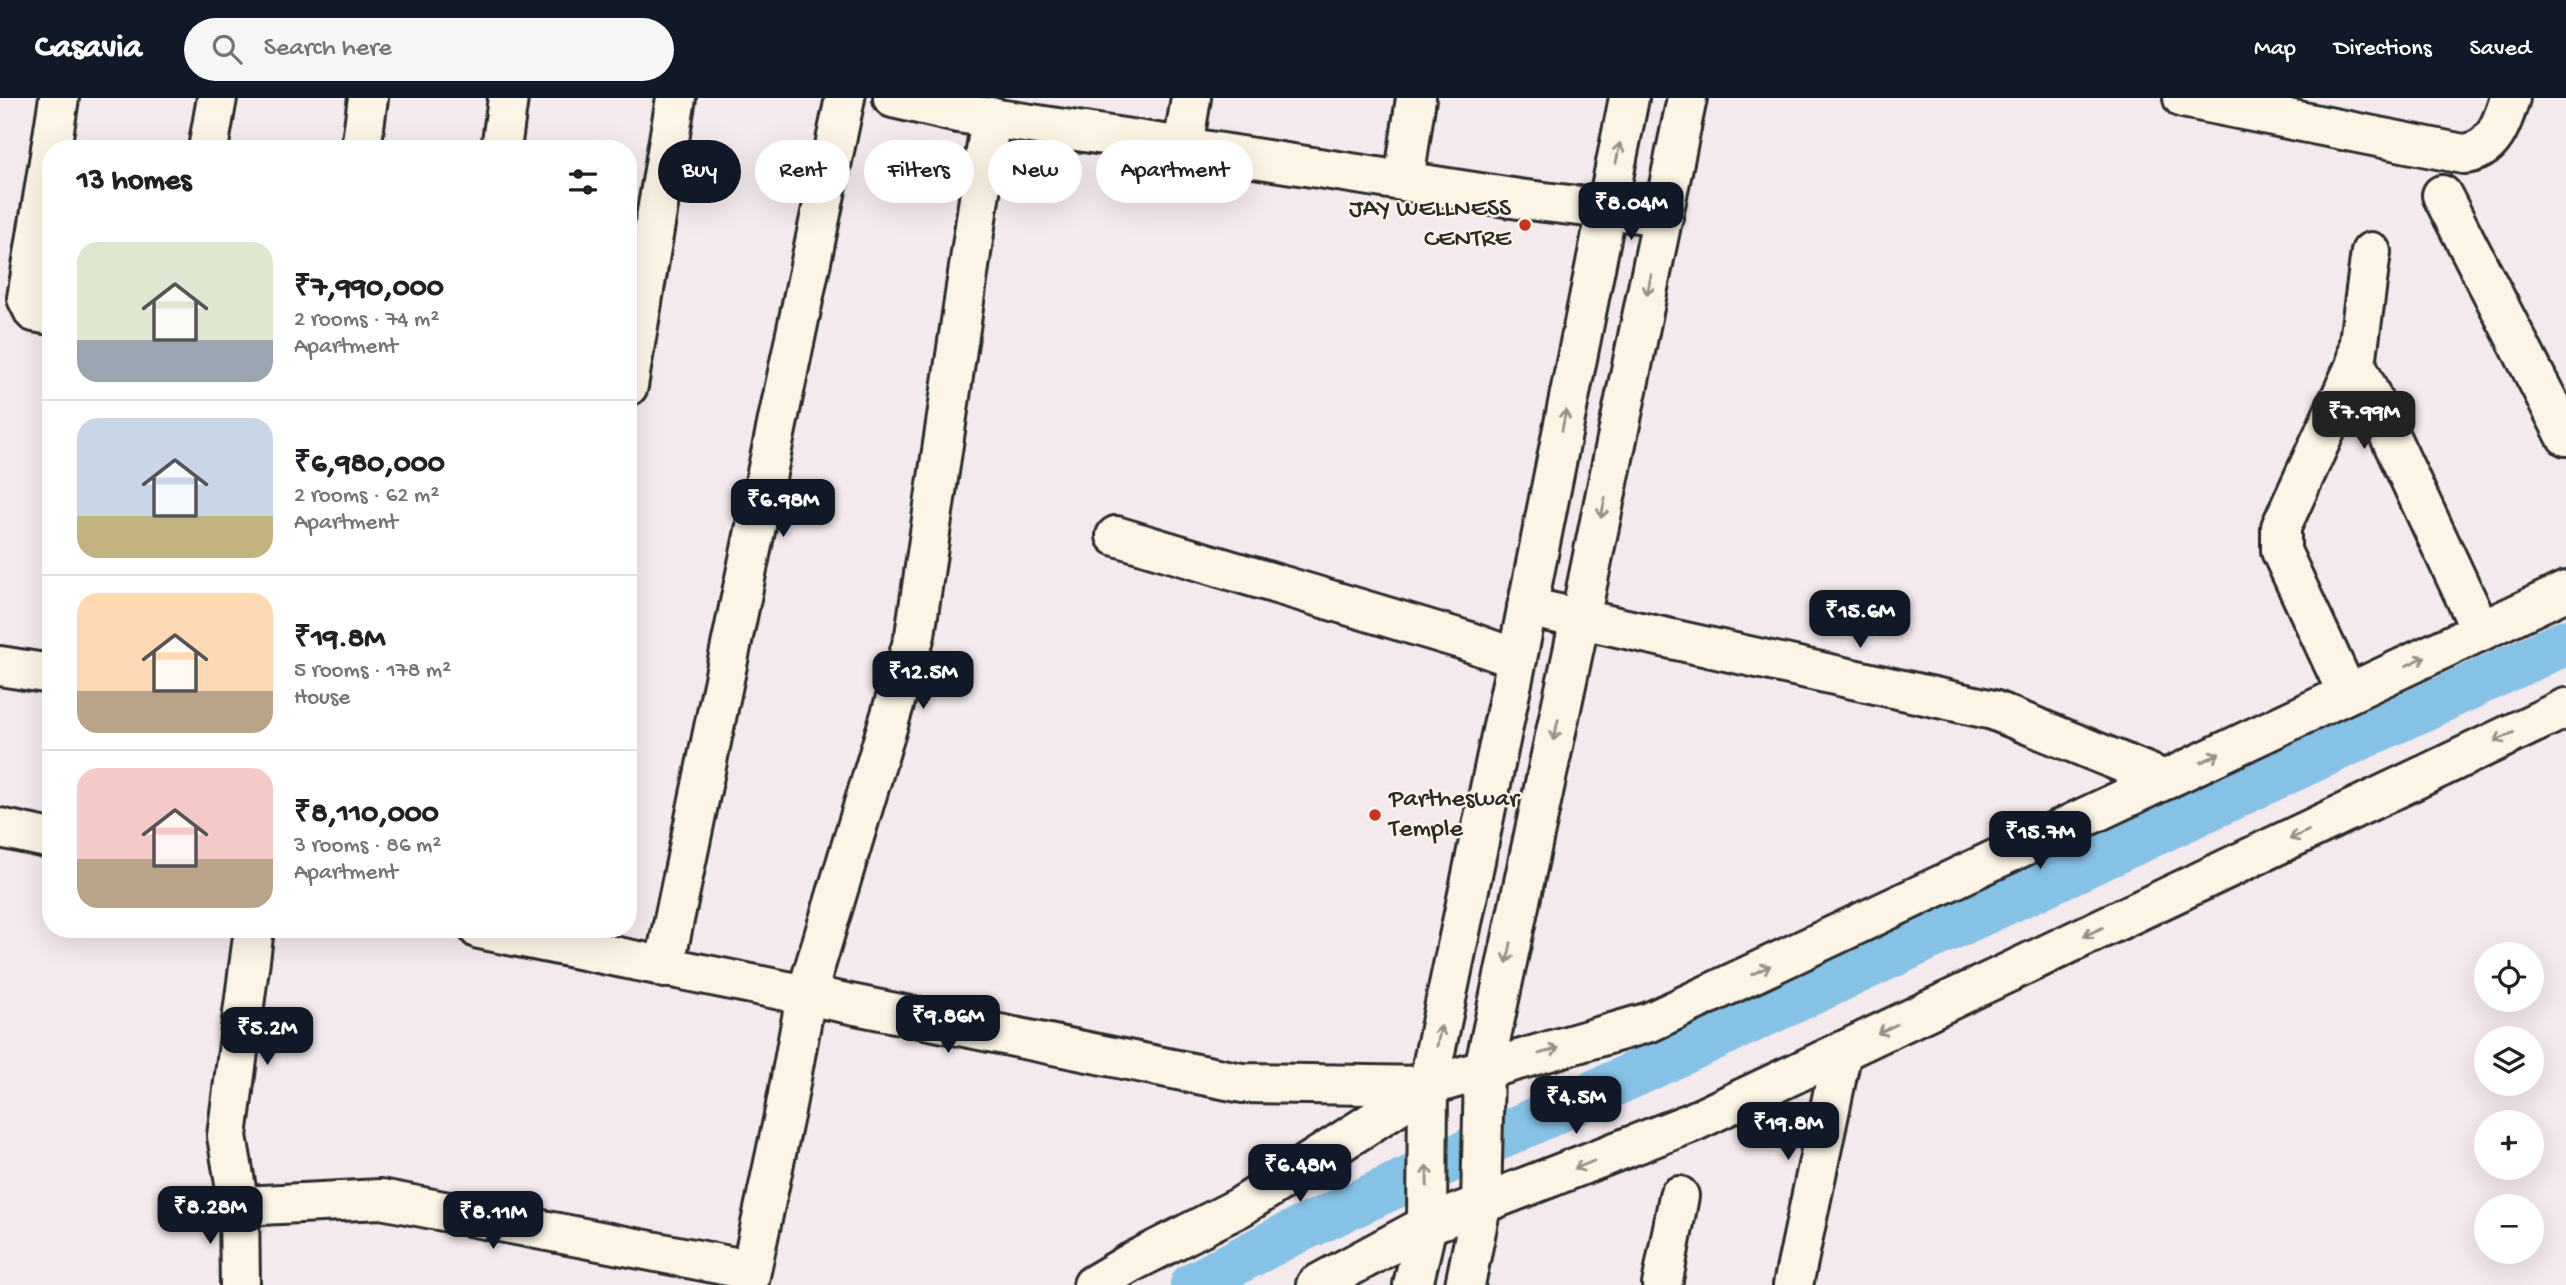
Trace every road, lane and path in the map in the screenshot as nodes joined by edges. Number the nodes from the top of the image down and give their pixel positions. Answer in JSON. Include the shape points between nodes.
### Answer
{"nodes":[{"id":1,"x":59,"y":98,"type":"edge"},
{"id":2,"x":217,"y":98,"type":"edge"},
{"id":3,"x":368,"y":98,"type":"edge"},
{"id":4,"x":508,"y":98,"type":"edge"},
{"id":5,"x":676,"y":98,"type":"edge"},
{"id":6,"x":845,"y":98,"type":"edge"},
{"id":7,"x":893,"y":98,"type":"edge"},
{"id":8,"x":1191,"y":98,"type":"edge"},
{"id":9,"x":1416,"y":98,"type":"edge"},
{"id":10,"x":1629,"y":98,"type":"edge"},
{"id":11,"x":1687,"y":98,"type":"edge"},
{"id":12,"x":2510,"y":98,"type":"edge"},
{"id":13,"x":2202,"y":100,"type":"edge"},
{"id":14,"x":1033,"y":111,"type":"edge"},
{"id":15,"x":991,"y":117,"type":"junction"},
{"id":16,"x":52,"y":140,"type":"edge"},
{"id":17,"x":210,"y":140,"type":"edge"},
{"id":18,"x":362,"y":140,"type":"edge"},
{"id":19,"x":502,"y":140,"type":"edge"},
{"id":20,"x":1154,"y":140,"type":"edge"},
{"id":21,"x":1184,"y":140,"type":"edge"},
{"id":22,"x":1253,"y":158,"type":"edge"},
{"id":23,"x":1404,"y":181,"type":"junction"},
{"id":24,"x":2442,"y":195,"type":"dead end"},
{"id":25,"x":42,"y":205,"type":"edge"},
{"id":26,"x":1606,"y":208,"type":"junction"},
{"id":27,"x":1663,"y":216,"type":"junction"},
{"id":28,"x":2371,"y":252,"type":"dead end"},
{"id":29,"x":42,"y":313,"type":"edge"},
{"id":30,"x":637,"y":332,"type":"edge"},
{"id":31,"x":2356,"y":364,"type":"junction"},
{"id":32,"x":2566,"y":436,"type":"edge"},
{"id":33,"x":1116,"y":536,"type":"dead end"},
{"id":34,"x":2566,"y":591,"type":"edge"},
{"id":35,"x":1527,"y":607,"type":"junction"},
{"id":36,"x":1580,"y":619,"type":"junction"},
{"id":37,"x":2481,"y":631,"type":"junction"},
{"id":38,"x":1517,"y":659,"type":"junction"},
{"id":39,"x":0,"y":666,"type":"edge"},
{"id":40,"x":42,"y":673,"type":"edge"},
{"id":41,"x":2347,"y":693,"type":"junction"},
{"id":42,"x":2566,"y":708,"type":"edge"},
{"id":43,"x":2165,"y":780,"type":"junction"},
{"id":44,"x":0,"y":828,"type":"edge"},
{"id":45,"x":42,"y":837,"type":"edge"},
{"id":46,"x":253,"y":938,"type":"edge"},
{"id":47,"x":549,"y":938,"type":"edge"},
{"id":48,"x":664,"y":968,"type":"junction"},
{"id":49,"x":806,"y":996,"type":"junction"},
{"id":50,"x":1842,"y":1051,"type":"junction"},
{"id":51,"x":1483,"y":1070,"type":"junction"},
{"id":52,"x":1428,"y":1086,"type":"junction"},
{"id":53,"x":1679,"y":1196,"type":"dead end"},
{"id":54,"x":239,"y":1206,"type":"junction"},
{"id":55,"x":1481,"y":1206,"type":"junction"},
{"id":56,"x":1427,"y":1225,"type":"junction"},
{"id":57,"x":749,"y":1278,"type":"edge"},
{"id":58,"x":240,"y":1285,"type":"edge"},
{"id":59,"x":1093,"y":1285,"type":"edge"},
{"id":60,"x":1316,"y":1285,"type":"edge"},
{"id":61,"x":1413,"y":1285,"type":"edge"},
{"id":62,"x":1465,"y":1285,"type":"edge"},
{"id":63,"x":1662,"y":1285,"type":"edge"},
{"id":64,"x":1793,"y":1285,"type":"edge"}],
"edges":[{"from":1,"to":16,"type":"street"},
{"from":2,"to":17,"type":"street"},
{"from":3,"to":18,"type":"street"},
{"from":4,"to":19,"type":"street"},
{"from":5,"to":30,"type":"street"},
{"from":6,"to":48,"type":"street"},
{"from":7,"to":15,"type":"street"},
{"from":8,"to":21,"type":"street"},
{"from":9,"to":23,"type":"street"},
{"from":26,"to":10,"type":"street","one_way":true},
{"from":11,"to":27,"type":"street"},
{"from":12,"to":13,"type":"street","via":[[2495,136],[2474,153],[2463,154]]},
{"from":14,"to":15,"type":"street"},
{"from":14,"to":20,"type":"street"},
{"from":15,"to":49,"type":"street","via":[[915,635]]},
{"from":22,"to":23,"type":"street"},
{"from":23,"to":26,"type":"street"},
{"from":24,"to":32,"type":"street"},
{"from":25,"to":29,"type":"street","via":[[27,298],[34,312]]},
{"from":26,"to":27,"type":"street"},
{"from":35,"to":26,"type":"street","one_way":true},
{"from":27,"to":36,"type":"street","one_way":true},
{"from":28,"to":31,"type":"street"},
{"from":31,"to":37,"type":"street"},
{"from":31,"to":41,"type":"street","via":[[2281,527],[2281,551]]},
{"from":33,"to":38,"type":"street"},
{"from":34,"to":37,"type":"street"},
{"from":35,"to":36,"type":"street"},
{"from":35,"to":38,"type":"street"},
{"from":36,"to":43,"type":"street","via":[[1993,710]]},
{"from":36,"to":51,"type":"street","one_way":true},
{"from":41,"to":37,"type":"street","one_way":true},
{"from":52,"to":38,"type":"street","one_way":true},
{"from":39,"to":40,"type":"street"},
{"from":43,"to":41,"type":"street","one_way":true},
{"from":42,"to":50,"type":"street","one_way":true},
{"from":51,"to":43,"type":"street","one_way":true,"via":[[1650,1022]]},
{"from":44,"to":45,"type":"street"},
{"from":46,"to":54,"type":"street","via":[[227,1136]]},
{"from":47,"to":48,"type":"street"},
{"from":48,"to":49,"type":"street"},
{"from":49,"to":52,"type":"street","via":[[1242,1083]]},
{"from":49,"to":57,"type":"street"},
{"from":50,"to":55,"type":"street","one_way":true,"via":[[1693,1122]]},
{"from":50,"to":64,"type":"street"},
{"from":51,"to":52,"type":"street"},
{"from":51,"to":55,"type":"street"},
{"from":56,"to":52,"type":"street","one_way":true},
{"from":52,"to":59,"type":"street","via":[[1240,1207]]},
{"from":53,"to":63,"type":"street"},
{"from":54,"to":57,"type":"street","via":[[381,1199]]},
{"from":54,"to":58,"type":"street"},
{"from":55,"to":56,"type":"street"},
{"from":55,"to":62,"type":"street"},
{"from":56,"to":60,"type":"street"},
{"from":56,"to":61,"type":"street"}]}
